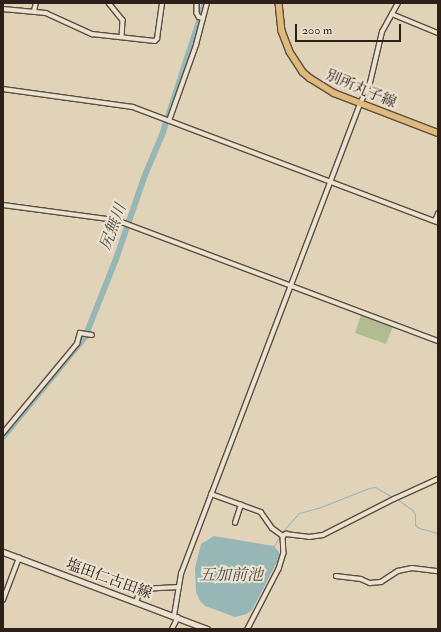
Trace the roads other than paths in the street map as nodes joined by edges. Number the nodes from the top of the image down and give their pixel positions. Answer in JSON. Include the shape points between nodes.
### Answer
{"nodes":[{"id":1,"x":36,"y":3,"type":"edge"},
{"id":2,"x":109,"y":3,"type":"edge"},
{"id":3,"x":162,"y":3,"type":"edge"},
{"id":4,"x":197,"y":3,"type":"edge"},
{"id":5,"x":208,"y":3,"type":"edge"},
{"id":6,"x":279,"y":3,"type":"edge"},
{"id":7,"x":398,"y":3,"type":"edge"},
{"id":8,"x":3,"y":9,"type":"edge"},
{"id":9,"x":34,"y":11,"type":"junction"},
{"id":10,"x":392,"y":14,"type":"junction"},
{"id":11,"x":202,"y":18,"type":"junction"},
{"id":12,"x":438,"y":33,"type":"edge"},
{"id":13,"x":122,"y":37,"type":"junction"},
{"id":14,"x":3,"y":89,"type":"edge"},
{"id":15,"x":360,"y":104,"type":"junction"},
{"id":16,"x":169,"y":121,"type":"junction"},
{"id":17,"x":438,"y":134,"type":"edge"},
{"id":18,"x":330,"y":182,"type":"junction"},
{"id":19,"x":3,"y":205,"type":"edge"},
{"id":20,"x":438,"y":214,"type":"edge"},
{"id":21,"x":437,"y":222,"type":"edge"},
{"id":22,"x":291,"y":285,"type":"junction"},
{"id":23,"x":91,"y":335,"type":"dead end"},
{"id":24,"x":438,"y":341,"type":"edge"},
{"id":25,"x":3,"y":433,"type":"edge"},
{"id":26,"x":438,"y":479,"type":"edge"},
{"id":27,"x":211,"y":494,"type":"junction"},
{"id":28,"x":241,"y":505,"type":"junction"},
{"id":29,"x":235,"y":523,"type":"dead end"},
{"id":30,"x":283,"y":536,"type":"junction"},
{"id":31,"x":3,"y":552,"type":"edge"},
{"id":32,"x":19,"y":558,"type":"junction"},
{"id":33,"x":438,"y":571,"type":"edge"},
{"id":34,"x":336,"y":576,"type":"dead end"},
{"id":35,"x":179,"y":587,"type":"junction"},
{"id":36,"x":3,"y":600,"type":"edge"},
{"id":37,"x":136,"y":602,"type":"junction"},
{"id":38,"x":176,"y":617,"type":"junction"},
{"id":39,"x":172,"y":629,"type":"edge"},
{"id":40,"x":207,"y":629,"type":"edge"},
{"id":41,"x":248,"y":629,"type":"edge"}],
"edges":[{"from":1,"to":9,"type":"street"},
{"from":2,"to":13,"type":"street","via":[[123,20]]},
{"from":3,"to":13,"type":"street","via":[[155,42]]},
{"from":4,"to":11,"type":"street","via":[[197,13]]},
{"from":5,"to":11,"type":"street"},
{"from":6,"to":15,"type":"main road","name":"別所丸子線","via":[[286,42],[303,72],[324,89]]},
{"from":7,"to":10,"type":"street"},
{"from":8,"to":9,"type":"street"},
{"from":9,"to":13,"type":"street","via":[[46,13],[87,32]]},
{"from":10,"to":12,"type":"street"},
{"from":10,"to":15,"type":"street","via":[[382,32],[375,67]]},
{"from":11,"to":16,"type":"street","via":[[196,45]]},
{"from":14,"to":16,"type":"street","via":[[125,105]]},
{"from":15,"to":17,"type":"main road","name":"別所丸子線"},
{"from":15,"to":18,"type":"street"},
{"from":16,"to":18,"type":"street"},
{"from":18,"to":21,"type":"street"},
{"from":18,"to":22,"type":"street"},
{"from":19,"to":22,"type":"street","via":[[116,220]]},
{"from":20,"to":21,"type":"street"},
{"from":22,"to":24,"type":"street"},
{"from":22,"to":27,"type":"street"},
{"from":23,"to":25,"type":"street","via":[[80,333],[77,344]]},
{"from":26,"to":30,"type":"street","via":[[323,535]]},
{"from":27,"to":28,"type":"street"},
{"from":27,"to":35,"type":"street","via":[[181,574]]},
{"from":28,"to":29,"type":"street"},
{"from":28,"to":30,"type":"street","via":[[261,512],[272,528]]},
{"from":30,"to":41,"type":"street","via":[[284,553],[279,569]]},
{"from":31,"to":32,"type":"main road","name":"塩田仁古田線"},
{"from":32,"to":36,"type":"street"},
{"from":32,"to":37,"type":"main road","name":"塩田仁古田線"},
{"from":33,"to":34,"type":"street","via":[[412,568],[398,571],[381,582],[370,583],[361,579]]},
{"from":35,"to":37,"type":"street","via":[[141,588]]},
{"from":35,"to":38,"type":"street"},
{"from":37,"to":38,"type":"main road","name":"塩田仁古田線"},
{"from":38,"to":39,"type":"street"},
{"from":38,"to":40,"type":"main road","name":"塩田仁古田線"}]}
